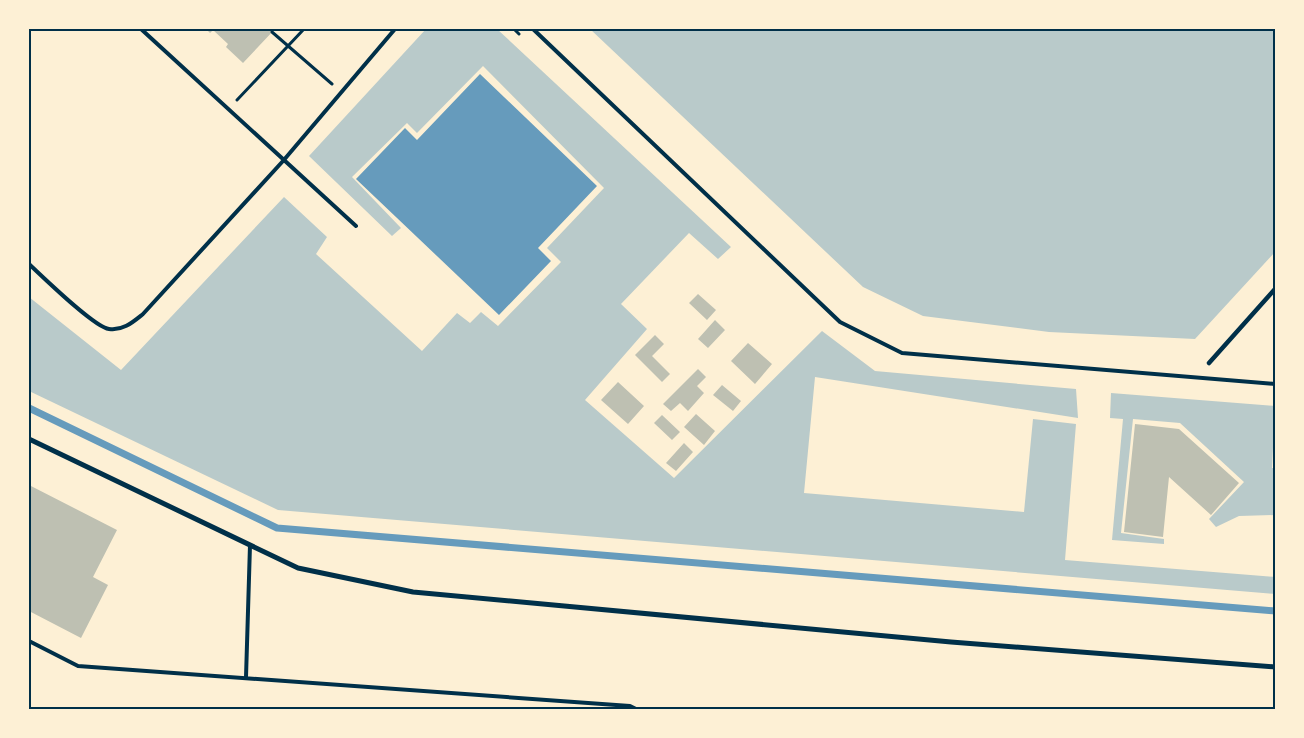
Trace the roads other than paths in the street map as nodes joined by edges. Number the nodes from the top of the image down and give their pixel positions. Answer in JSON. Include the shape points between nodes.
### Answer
{"nodes":[{"id":1,"x":140,"y":29,"type":"edge"},
{"id":2,"x":395,"y":29,"type":"edge"},
{"id":3,"x":533,"y":29,"type":"edge"},
{"id":4,"x":283,"y":161,"type":"junction"},
{"id":5,"x":356,"y":226,"type":"dead end"},
{"id":6,"x":29,"y":264,"type":"edge"},
{"id":7,"x":1275,"y":289,"type":"edge"},
{"id":8,"x":1209,"y":363,"type":"dead end"},
{"id":9,"x":1275,"y":384,"type":"edge"},
{"id":10,"x":29,"y":439,"type":"edge"},
{"id":11,"x":250,"y":546,"type":"junction"},
{"id":12,"x":29,"y":641,"type":"edge"},
{"id":13,"x":1275,"y":667,"type":"edge"},
{"id":14,"x":246,"y":677,"type":"junction"},
{"id":15,"x":636,"y":709,"type":"edge"}],
"edges":[{"from":1,"to":4,"type":"lane"},
{"from":2,"to":4,"type":"lane"},
{"from":3,"to":9,"type":"lane","via":[[840,322],[902,353]]},
{"from":4,"to":5,"type":"lane"},
{"from":4,"to":6,"type":"lane","via":[[144,314],[128,327],[108,329],[93,321]]},
{"from":7,"to":8,"type":"street"},
{"from":10,"to":11,"type":"street"},
{"from":11,"to":13,"type":"street","via":[[298,568],[413,592],[951,642]]},
{"from":11,"to":14,"type":"lane"},
{"from":12,"to":14,"type":"lane","via":[[78,666]]},
{"from":14,"to":15,"type":"lane"}]}
